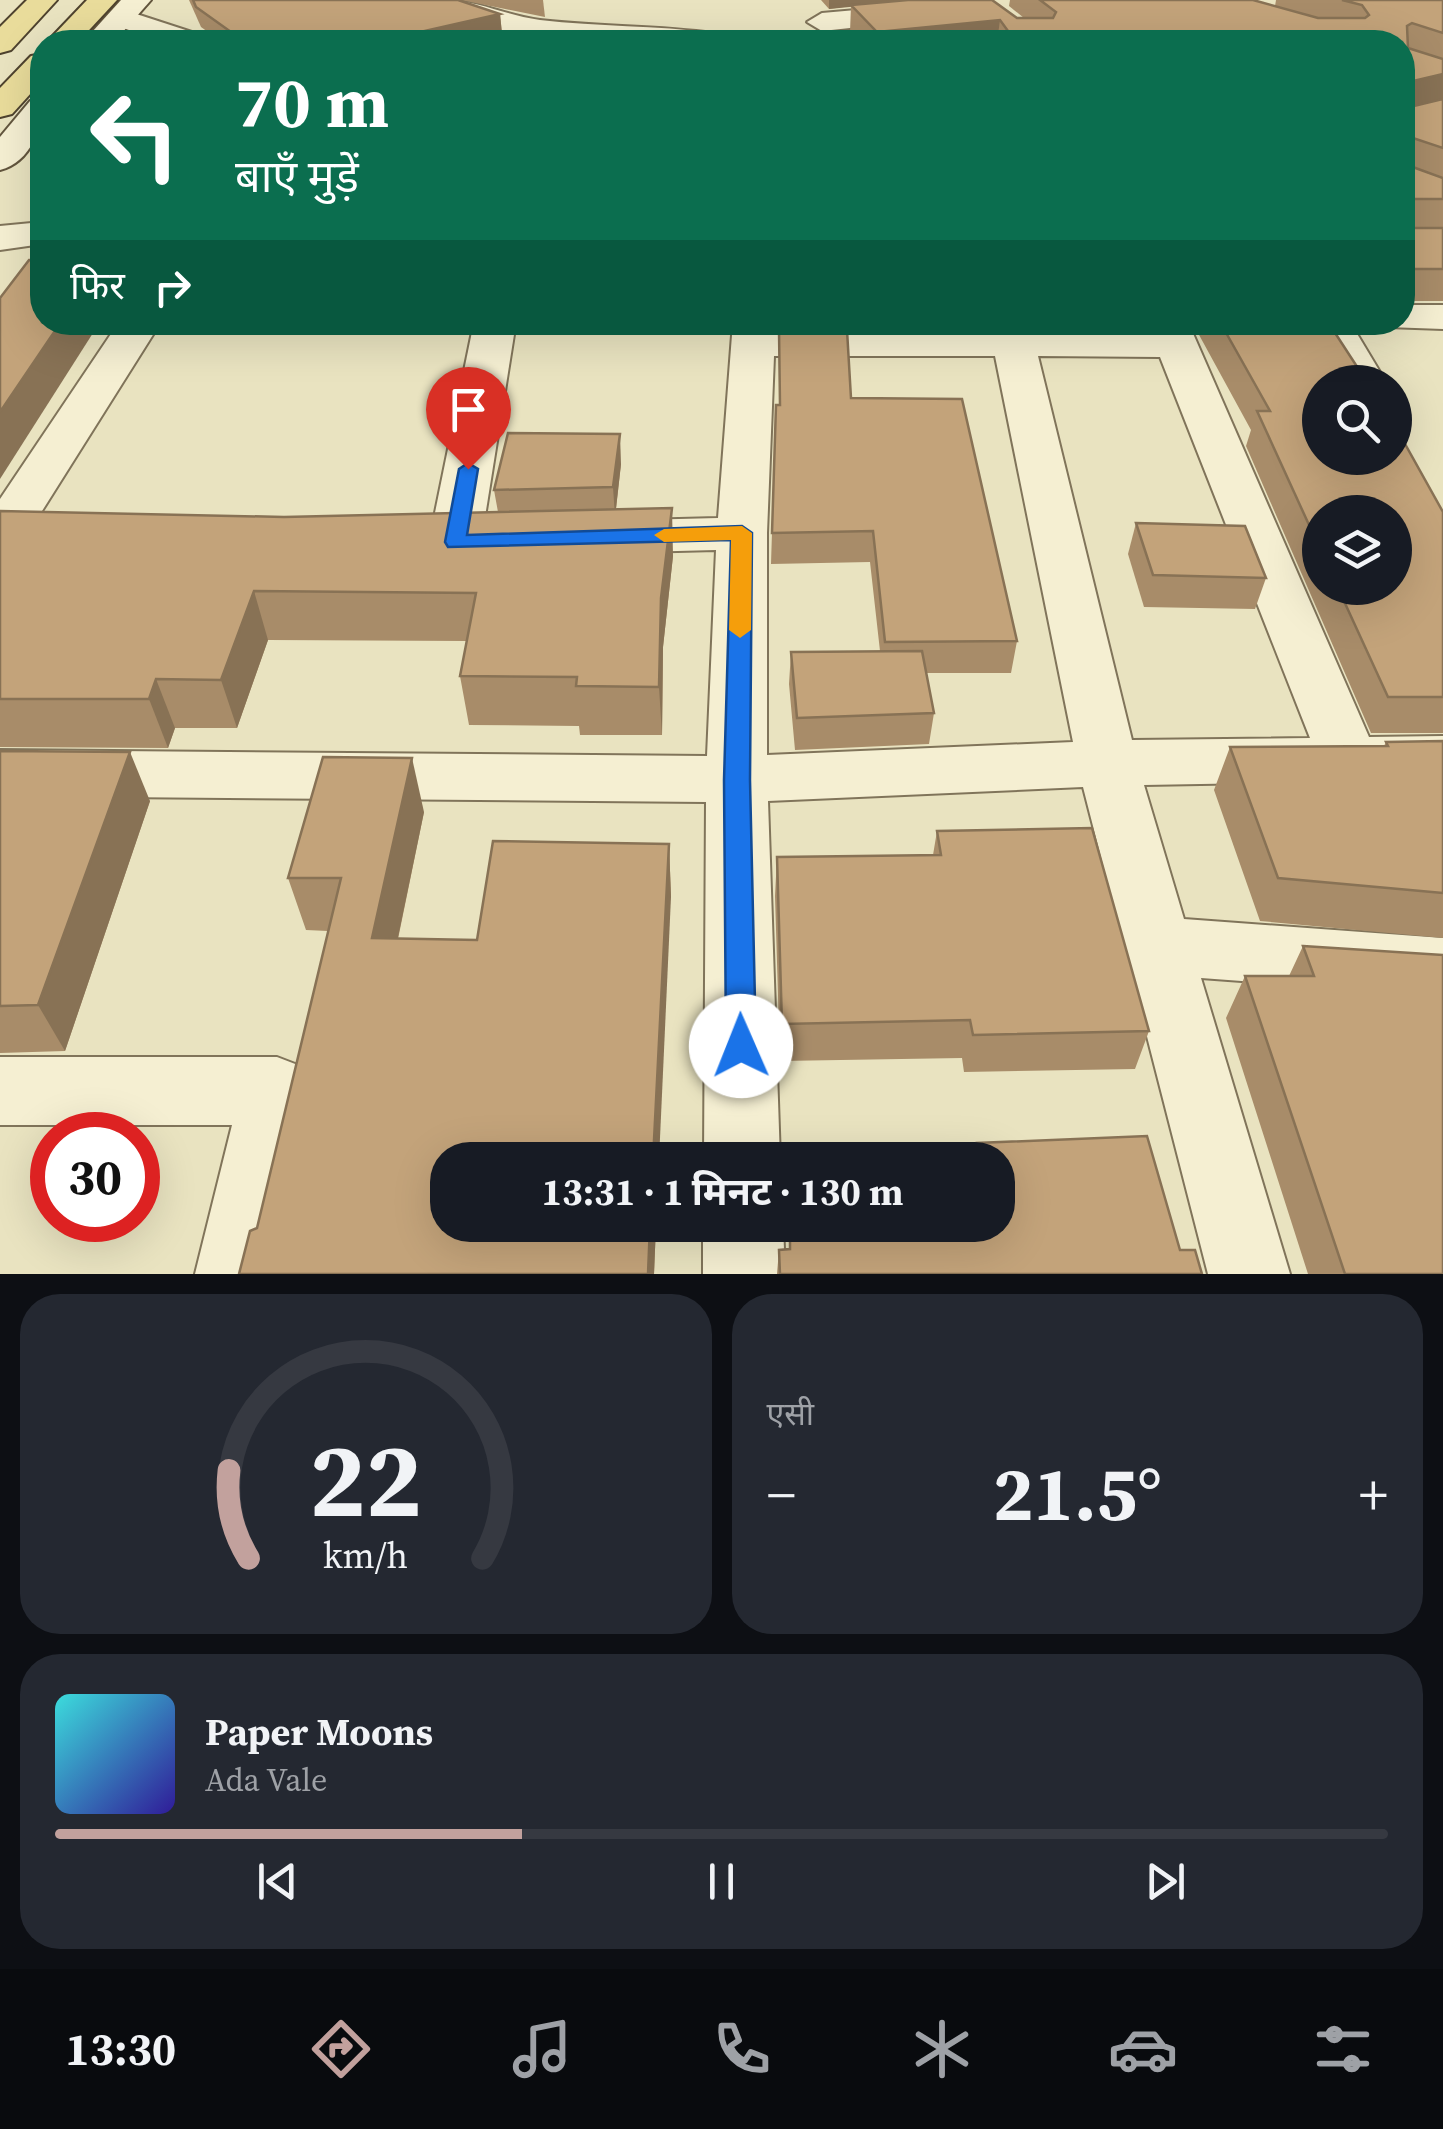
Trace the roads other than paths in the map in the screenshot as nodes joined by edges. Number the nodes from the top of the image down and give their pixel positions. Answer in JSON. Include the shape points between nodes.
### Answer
{"nodes":[{"id":1,"x":43,"y":0,"type":"edge"},
{"id":2,"x":456,"y":0,"type":"edge"},
{"id":3,"x":120,"y":6,"type":"edge"},
{"id":4,"x":950,"y":10,"type":"edge"},
{"id":5,"x":817,"y":22,"type":"edge"},
{"id":6,"x":81,"y":30,"type":"edge"},
{"id":7,"x":105,"y":30,"type":"edge"},
{"id":8,"x":169,"y":30,"type":"edge"},
{"id":9,"x":562,"y":30,"type":"edge"},
{"id":10,"x":0,"y":44,"type":"edge"},
{"id":11,"x":30,"y":76,"type":"edge"},
{"id":12,"x":0,"y":108,"type":"edge"},
{"id":13,"x":30,"y":123,"type":"edge"},
{"id":14,"x":0,"y":159,"type":"edge"},
{"id":15,"x":30,"y":234,"type":"edge"},
{"id":16,"x":0,"y":238,"type":"edge"},
{"id":17,"x":1443,"y":317,"type":"edge"},
{"id":18,"x":1415,"y":318,"type":"edge"},
{"id":19,"x":132,"y":335,"type":"edge"},
{"id":20,"x":493,"y":335,"type":"edge"},
{"id":21,"x":754,"y":335,"type":"edge"},
{"id":22,"x":801,"y":335,"type":"edge"},
{"id":23,"x":1143,"y":335,"type":"edge"},
{"id":24,"x":1173,"y":335,"type":"edge"},
{"id":25,"x":1337,"y":335,"type":"edge"},
{"id":26,"x":1014,"y":344,"type":"junction"},
{"id":27,"x":1354,"y":365,"type":"edge"},
{"id":28,"x":742,"y":533,"type":"junction"},
{"id":29,"x":551,"y":539,"type":"edge"},
{"id":30,"x":116,"y":542,"type":"edge"},
{"id":31,"x":455,"y":542,"type":"edge"},
{"id":32,"x":1443,"y":758,"type":"edge"},
{"id":33,"x":1349,"y":760,"type":"junction"},
{"id":34,"x":1107,"y":763,"type":"junction"},
{"id":35,"x":0,"y":773,"type":"edge"},
{"id":36,"x":737,"y":780,"type":"junction"},
{"id":37,"x":1160,"y":946,"type":"junction"},
{"id":38,"x":1437,"y":981,"type":"edge"},
{"id":39,"x":0,"y":1091,"type":"edge"},
{"id":40,"x":742,"y":1142,"type":"edge"},
{"id":41,"x":743,"y":1242,"type":"edge"},
{"id":42,"x":236,"y":1274,"type":"edge"},
{"id":43,"x":744,"y":1274,"type":"edge"},
{"id":44,"x":1249,"y":1274,"type":"edge"}],
"edges":[{"from":1,"to":10,"type":"main road"},
{"from":2,"to":9,"type":"street","via":[[472,13]]},
{"from":3,"to":6,"type":"main road"},
{"from":3,"to":7,"type":"street"},
{"from":3,"to":8,"type":"street"},
{"from":4,"to":5,"type":"street"},
{"from":11,"to":12,"type":"main road"},
{"from":13,"to":14,"type":"street"},
{"from":15,"to":16,"type":"street"},
{"from":17,"to":18,"type":"street"},
{"from":19,"to":30,"type":"street","via":[[17,511],[16,532],[36,542]]},
{"from":20,"to":31,"type":"street"},
{"from":21,"to":28,"type":"street"},
{"from":22,"to":26,"type":"street"},
{"from":23,"to":26,"type":"street"},
{"from":24,"to":33,"type":"street"},
{"from":25,"to":27,"type":"street"},
{"from":26,"to":34,"type":"street"},
{"from":28,"to":29,"type":"street"},
{"from":28,"to":36,"type":"street"},
{"from":32,"to":33,"type":"street"},
{"from":33,"to":34,"type":"street"},
{"from":34,"to":36,"type":"street"},
{"from":34,"to":37,"type":"street"},
{"from":35,"to":36,"type":"street"},
{"from":36,"to":40,"type":"street"},
{"from":37,"to":38,"type":"street"},
{"from":37,"to":44,"type":"street"},
{"from":39,"to":42,"type":"street","via":[[277,1091]]},
{"from":41,"to":43,"type":"street"}]}
